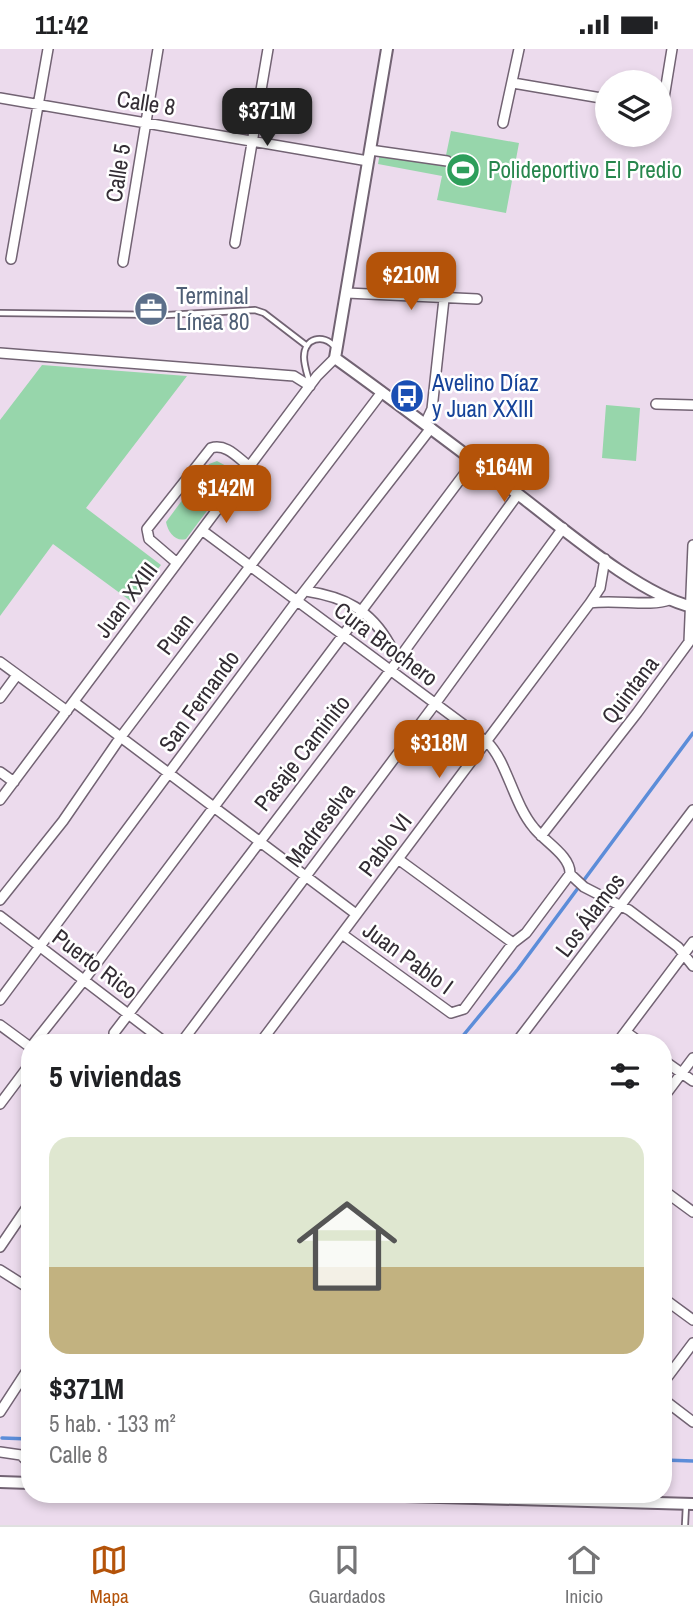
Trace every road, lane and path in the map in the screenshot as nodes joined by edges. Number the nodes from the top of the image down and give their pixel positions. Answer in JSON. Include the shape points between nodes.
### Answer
{"nodes":[{"id":1,"x":48,"y":49,"type":"edge"},
{"id":2,"x":158,"y":49,"type":"edge"},
{"id":3,"x":268,"y":49,"type":"edge"},
{"id":4,"x":387,"y":49,"type":"edge"},
{"id":5,"x":519,"y":49,"type":"edge"},
{"id":6,"x":672,"y":49,"type":"edge"},
{"id":7,"x":668,"y":70,"type":"edge"},
{"id":8,"x":513,"y":83,"type":"junction"},
{"id":9,"x":0,"y":97,"type":"edge"},
{"id":10,"x":595,"y":97,"type":"edge"},
{"id":11,"x":38,"y":104,"type":"junction"},
{"id":12,"x":146,"y":123,"type":"junction"},
{"id":13,"x":503,"y":123,"type":"dead end"},
{"id":14,"x":253,"y":140,"type":"junction"},
{"id":15,"x":369,"y":155,"type":"junction"},
{"id":16,"x":447,"y":161,"type":"dead end"},
{"id":17,"x":235,"y":243,"type":"dead end"},
{"id":18,"x":11,"y":260,"type":"dead end"},
{"id":19,"x":123,"y":262,"type":"dead end"},
{"id":20,"x":347,"y":293,"type":"junction"},
{"id":21,"x":444,"y":299,"type":"junction"},
{"id":22,"x":477,"y":299,"type":"dead end"},
{"id":23,"x":0,"y":313,"type":"edge"},
{"id":24,"x":307,"y":346,"type":"junction"},
{"id":25,"x":0,"y":352,"type":"edge"},
{"id":26,"x":336,"y":353,"type":"junction"},
{"id":27,"x":305,"y":363,"type":"junction"},
{"id":28,"x":323,"y":370,"type":"junction"},
{"id":29,"x":310,"y":386,"type":"junction"},
{"id":30,"x":382,"y":392,"type":"junction"},
{"id":31,"x":656,"y":404,"type":"dead end"},
{"id":32,"x":693,"y":405,"type":"edge"},
{"id":33,"x":428,"y":426,"type":"junction"},
{"id":34,"x":474,"y":461,"type":"junction"},
{"id":35,"x":250,"y":467,"type":"junction"},
{"id":36,"x":517,"y":494,"type":"junction"},
{"id":37,"x":563,"y":528,"type":"junction"},
{"id":38,"x":203,"y":531,"type":"junction"},
{"id":39,"x":693,"y":545,"type":"edge"},
{"id":40,"x":605,"y":559,"type":"junction"},
{"id":41,"x":177,"y":563,"type":"junction"},
{"id":42,"x":250,"y":566,"type":"junction"},
{"id":43,"x":306,"y":591,"type":"junction"},
{"id":44,"x":669,"y":600,"type":"junction"},
{"id":45,"x":296,"y":602,"type":"junction"},
{"id":46,"x":590,"y":603,"type":"junction"},
{"id":47,"x":692,"y":607,"type":"edge"},
{"id":48,"x":362,"y":611,"type":"junction"},
{"id":49,"x":343,"y":636,"type":"junction"},
{"id":50,"x":397,"y":659,"type":"junction"},
{"id":51,"x":0,"y":662,"type":"edge"},
{"id":52,"x":390,"y":670,"type":"junction"},
{"id":53,"x":16,"y":675,"type":"junction"},
{"id":54,"x":0,"y":698,"type":"edge"},
{"id":55,"x":74,"y":702,"type":"junction"},
{"id":56,"x":435,"y":704,"type":"junction"},
{"id":57,"x":67,"y":712,"type":"junction"},
{"id":58,"x":120,"y":738,"type":"junction"},
{"id":59,"x":487,"y":742,"type":"junction"},
{"id":60,"x":0,"y":772,"type":"edge"},
{"id":61,"x":169,"y":775,"type":"junction"},
{"id":62,"x":14,"y":782,"type":"junction"},
{"id":63,"x":0,"y":800,"type":"edge"},
{"id":64,"x":214,"y":808,"type":"junction"},
{"id":65,"x":693,"y":810,"type":"edge"},
{"id":66,"x":541,"y":836,"type":"junction"},
{"id":67,"x":258,"y":841,"type":"junction"},
{"id":68,"x":398,"y":859,"type":"junction"},
{"id":69,"x":305,"y":877,"type":"junction"},
{"id":70,"x":577,"y":881,"type":"junction"},
{"id":71,"x":0,"y":900,"type":"edge"},
{"id":72,"x":621,"y":907,"type":"junction"},
{"id":73,"x":356,"y":914,"type":"junction"},
{"id":74,"x":0,"y":916,"type":"edge"},
{"id":75,"x":342,"y":934,"type":"junction"},
{"id":76,"x":693,"y":942,"type":"edge"},
{"id":77,"x":513,"y":943,"type":"junction"},
{"id":78,"x":40,"y":947,"type":"junction"},
{"id":79,"x":683,"y":955,"type":"junction"},
{"id":80,"x":693,"y":966,"type":"edge"},
{"id":81,"x":84,"y":980,"type":"junction"},
{"id":82,"x":0,"y":1000,"type":"edge"},
{"id":83,"x":128,"y":1014,"type":"junction"},
{"id":84,"x":0,"y":1025,"type":"edge"},
{"id":85,"x":626,"y":1032,"type":"joint"},
{"id":86,"x":114,"y":1033,"type":"dead end"},
{"id":87,"x":41,"y":1034,"type":"edge"},
{"id":88,"x":154,"y":1034,"type":"edge"},
{"id":89,"x":188,"y":1034,"type":"edge"},
{"id":90,"x":267,"y":1034,"type":"edge"},
{"id":91,"x":523,"y":1034,"type":"edge"},
{"id":92,"x":629,"y":1034,"type":"edge"},
{"id":93,"x":21,"y":1040,"type":"edge"},
{"id":94,"x":693,"y":1058,"type":"edge"},
{"id":95,"x":672,"y":1066,"type":"edge"},
{"id":96,"x":682,"y":1073,"type":"junction"},
{"id":97,"x":21,"y":1076,"type":"edge"},
{"id":98,"x":693,"y":1081,"type":"edge"},
{"id":99,"x":672,"y":1086,"type":"edge"},
{"id":100,"x":0,"y":1104,"type":"edge"},
{"id":101,"x":672,"y":1197,"type":"edge"},
{"id":102,"x":693,"y":1212,"type":"edge"},
{"id":103,"x":21,"y":1216,"type":"edge"},
{"id":104,"x":0,"y":1247,"type":"edge"},
{"id":105,"x":0,"y":1270,"type":"edge"},
{"id":106,"x":21,"y":1283,"type":"edge"},
{"id":107,"x":672,"y":1304,"type":"edge"},
{"id":108,"x":693,"y":1319,"type":"edge"},
{"id":109,"x":693,"y":1343,"type":"edge"},
{"id":110,"x":672,"y":1371,"type":"edge"},
{"id":111,"x":21,"y":1380,"type":"edge"},
{"id":112,"x":672,"y":1406,"type":"edge"},
{"id":113,"x":0,"y":1412,"type":"edge"},
{"id":114,"x":693,"y":1422,"type":"edge"},
{"id":115,"x":0,"y":1452,"type":"edge"},
{"id":116,"x":21,"y":1455,"type":"edge"},
{"id":117,"x":0,"y":1482,"type":"edge"},
{"id":118,"x":21,"y":1483,"type":"edge"},
{"id":119,"x":672,"y":1503,"type":"edge"},
{"id":120,"x":690,"y":1504,"type":"edge"},
{"id":121,"x":685,"y":1525,"type":"edge"}],
"edges":[{"from":1,"to":11,"type":"street"},
{"from":2,"to":12,"type":"street","name":"Calle 5"},
{"from":3,"to":14,"type":"street"},
{"from":4,"to":15,"type":"street"},
{"from":5,"to":8,"type":"street"},
{"from":6,"to":7,"type":"street"},
{"from":8,"to":10,"type":"street"},
{"from":8,"to":13,"type":"street"},
{"from":9,"to":11,"type":"street","name":"Calle 8"},
{"from":11,"to":12,"type":"street","name":"Calle 8"},
{"from":11,"to":18,"type":"street"},
{"from":12,"to":14,"type":"street","name":"Calle 8"},
{"from":12,"to":19,"type":"street","name":"Calle 5"},
{"from":14,"to":15,"type":"street","name":"Calle 8"},
{"from":14,"to":17,"type":"street"},
{"from":15,"to":16,"type":"street","name":"Calle 8"},
{"from":15,"to":20,"type":"street"},
{"from":20,"to":21,"type":"street"},
{"from":20,"to":26,"type":"street"},
{"from":21,"to":22,"type":"street"},
{"from":21,"to":33,"type":"street","name":"San Fernando"},
{"from":23,"to":24,"type":"lane","via":[[167,315],[255,310]]},
{"from":24,"to":26,"type":"lane","via":[[321,338],[330,341]]},
{"from":24,"to":27,"type":"lane"},
{"from":25,"to":29,"type":"street","via":[[294,376]]},
{"from":26,"to":28,"type":"street","name":"Juan XXIII"},
{"from":26,"to":30,"type":"street"},
{"from":27,"to":28,"type":"lane","via":[[316,372]]},
{"from":27,"to":29,"type":"lane"},
{"from":28,"to":29,"type":"street","name":"Juan XXIII"},
{"from":29,"to":35,"type":"street","name":"Juan XXIII"},
{"from":30,"to":33,"type":"street"},
{"from":30,"to":42,"type":"street","name":"Puan"},
{"from":31,"to":32,"type":"street"},
{"from":33,"to":34,"type":"street"},
{"from":33,"to":43,"type":"street","name":"San Fernando"},
{"from":34,"to":36,"type":"street"},
{"from":34,"to":48,"type":"street"},
{"from":35,"to":38,"type":"street","name":"Juan XXIII"},
{"from":35,"to":41,"type":"street","via":[[225,448],[211,448],[147,529],[149,538]]},
{"from":36,"to":37,"type":"street"},
{"from":36,"to":50,"type":"street","name":"Pasaje Caminito"},
{"from":37,"to":40,"type":"street"},
{"from":37,"to":56,"type":"street","name":"Madreselva"},
{"from":38,"to":41,"type":"street","name":"Juan XXIII"},
{"from":38,"to":42,"type":"street","name":"Cura Brochero"},
{"from":39,"to":47,"type":"street","name":"Quintana"},
{"from":40,"to":44,"type":"street"},
{"from":40,"to":46,"type":"street","name":"Pablo VI","via":[[600,588]]},
{"from":41,"to":55,"type":"street","name":"Juan XXIII"},
{"from":42,"to":45,"type":"street","name":"Cura Brochero"},
{"from":42,"to":58,"type":"street","name":"Puan"},
{"from":43,"to":45,"type":"street","name":"San Fernando"},
{"from":43,"to":48,"type":"street","via":[[340,599]]},
{"from":44,"to":46,"type":"street"},
{"from":44,"to":47,"type":"street"},
{"from":45,"to":49,"type":"street","name":"Cura Brochero"},
{"from":45,"to":61,"type":"street","name":"San Fernando"},
{"from":46,"to":59,"type":"street","name":"Pablo VI"},
{"from":47,"to":66,"type":"street","name":"Quintana","via":[[686,646]]},
{"from":48,"to":49,"type":"street"},
{"from":48,"to":50,"type":"street"},
{"from":49,"to":52,"type":"street","name":"Cura Brochero"},
{"from":49,"to":64,"type":"street"},
{"from":50,"to":52,"type":"street","name":"Pasaje Caminito"},
{"from":51,"to":53,"type":"street"},
{"from":52,"to":56,"type":"street","name":"Cura Brochero"},
{"from":52,"to":67,"type":"street","name":"Pasaje Caminito"},
{"from":53,"to":54,"type":"street"},
{"from":53,"to":57,"type":"street"},
{"from":55,"to":57,"type":"street","name":"Juan XXIII"},
{"from":55,"to":58,"type":"street","name":"Juan Pablo I"},
{"from":56,"to":59,"type":"street","name":"Cura Brochero"},
{"from":56,"to":69,"type":"street","name":"Madreselva"},
{"from":57,"to":62,"type":"street","name":"Juan XXIII"},
{"from":58,"to":61,"type":"street","name":"Juan Pablo I"},
{"from":58,"to":71,"type":"street","name":"Puan","via":[[63,821]]},
{"from":59,"to":66,"type":"street","name":"Cura Brochero","via":[[521,810]]},
{"from":59,"to":68,"type":"street","name":"Pablo VI"},
{"from":60,"to":62,"type":"street"},
{"from":61,"to":64,"type":"street","name":"Juan Pablo I"},
{"from":61,"to":78,"type":"street","name":"San Fernando"},
{"from":62,"to":63,"type":"street","name":"Juan XXIII"},
{"from":64,"to":67,"type":"street","name":"Juan Pablo I"},
{"from":64,"to":81,"type":"street"},
{"from":65,"to":72,"type":"street","name":"Los Álamos"},
{"from":66,"to":70,"type":"street","name":"Cura Brochero","via":[[568,862]]},
{"from":67,"to":69,"type":"street","name":"Juan Pablo I"},
{"from":67,"to":83,"type":"street","name":"Pasaje Caminito"},
{"from":68,"to":73,"type":"street","name":"Pablo VI"},
{"from":68,"to":77,"type":"street"},
{"from":69,"to":73,"type":"street","name":"Juan Pablo I"},
{"from":69,"to":89,"type":"street","name":"Madreselva"},
{"from":70,"to":72,"type":"street"},
{"from":70,"to":77,"type":"street"},
{"from":72,"to":79,"type":"street"},
{"from":72,"to":91,"type":"street","name":"Los Álamos"},
{"from":73,"to":75,"type":"street","name":"Pablo VI"},
{"from":74,"to":78,"type":"street","name":"Puerto Rico"},
{"from":75,"to":77,"type":"street","name":"Juan Pablo I","via":[[451,1013],[464,1009]]},
{"from":75,"to":90,"type":"street","name":"Pablo VI"},
{"from":76,"to":79,"type":"street"},
{"from":78,"to":81,"type":"street","name":"Puerto Rico"},
{"from":78,"to":82,"type":"street","name":"San Fernando"},
{"from":79,"to":80,"type":"street"},
{"from":79,"to":85,"type":"street"},
{"from":81,"to":83,"type":"street","name":"Puerto Rico"},
{"from":81,"to":87,"type":"street"},
{"from":83,"to":86,"type":"street","name":"Pasaje Caminito"},
{"from":83,"to":88,"type":"street","name":"Puerto Rico"},
{"from":84,"to":93,"type":"street"},
{"from":85,"to":92,"type":"street"},
{"from":94,"to":96,"type":"street"},
{"from":95,"to":96,"type":"street"},
{"from":96,"to":98,"type":"street"},
{"from":96,"to":99,"type":"street"},
{"from":97,"to":100,"type":"street"},
{"from":101,"to":102,"type":"street"},
{"from":103,"to":104,"type":"street"},
{"from":105,"to":106,"type":"street"},
{"from":107,"to":108,"type":"street"},
{"from":109,"to":110,"type":"street"},
{"from":111,"to":113,"type":"street"},
{"from":112,"to":114,"type":"street"},
{"from":115,"to":116,"type":"street"},
{"from":117,"to":118,"type":"street"},
{"from":119,"to":120,"type":"street"},
{"from":120,"to":121,"type":"lane"}]}
